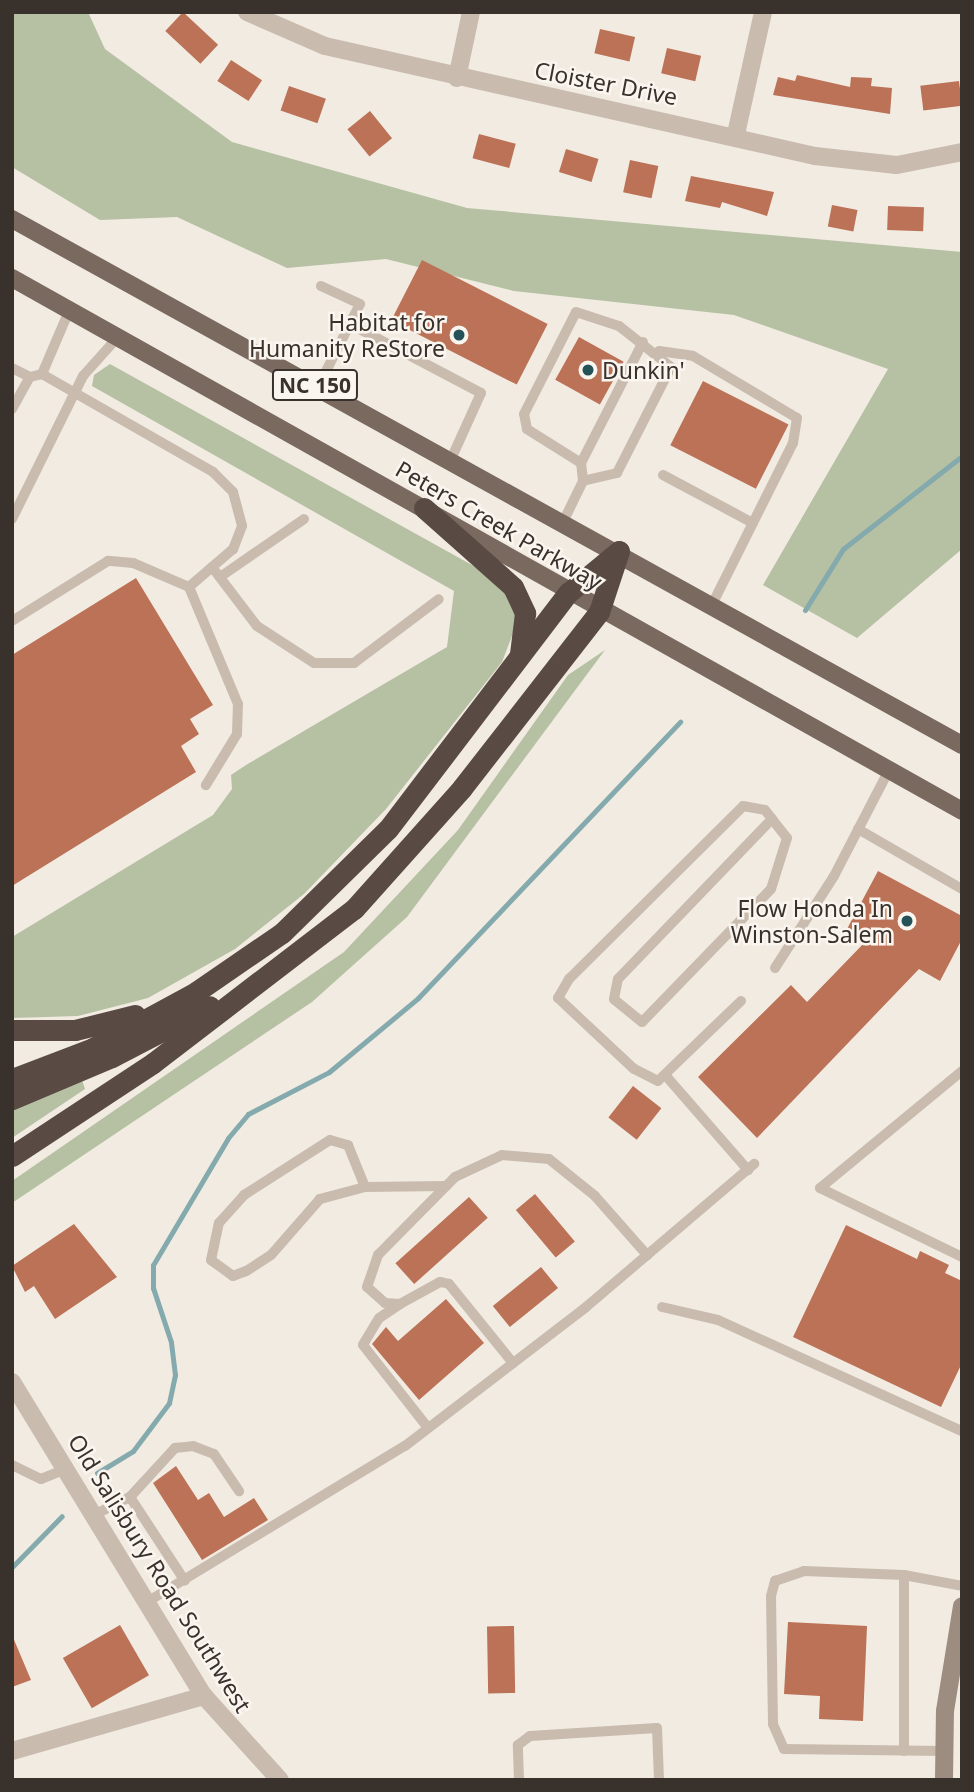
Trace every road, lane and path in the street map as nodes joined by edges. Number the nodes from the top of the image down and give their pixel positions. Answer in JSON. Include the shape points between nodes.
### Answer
{"nodes":[{"id":1,"x":247,"y":12,"type":"edge"},
{"id":2,"x":471,"y":12,"type":"edge"},
{"id":3,"x":763,"y":12,"type":"edge"},
{"id":4,"x":457,"y":78,"type":"junction"},
{"id":5,"x":736,"y":134,"type":"junction"},
{"id":6,"x":962,"y":152,"type":"edge"},
{"id":7,"x":12,"y":219,"type":"edge"},
{"id":8,"x":12,"y":278,"type":"edge"},
{"id":9,"x":321,"y":286,"type":"dead end"},
{"id":10,"x":69,"y":311,"type":"junction"},
{"id":11,"x":351,"y":324,"type":"junction"},
{"id":12,"x":117,"y":338,"type":"junction"},
{"id":13,"x":643,"y":342,"type":"junction"},
{"id":14,"x":659,"y":351,"type":"junction"},
{"id":15,"x":12,"y":368,"type":"edge"},
{"id":16,"x":42,"y":373,"type":"junction"},
{"id":17,"x":30,"y":377,"type":"junction"},
{"id":18,"x":318,"y":387,"type":"junction"},
{"id":19,"x":74,"y":393,"type":"junction"},
{"id":20,"x":12,"y":409,"type":"edge"},
{"id":21,"x":451,"y":459,"type":"junction"},
{"id":22,"x":581,"y":463,"type":"junction"},
{"id":23,"x":663,"y":475,"type":"dead end"},
{"id":24,"x":583,"y":481,"type":"junction"},
{"id":25,"x":424,"y":508,"type":"junction"},
{"id":26,"x":12,"y":519,"type":"edge"},
{"id":27,"x":304,"y":519,"type":"dead end"},
{"id":28,"x":564,"y":520,"type":"junction"},
{"id":29,"x":753,"y":523,"type":"junction"},
{"id":30,"x":619,"y":551,"type":"junction"},
{"id":31,"x":212,"y":567,"type":"junction"},
{"id":32,"x":220,"y":577,"type":"junction"},
{"id":33,"x":189,"y":587,"type":"junction"},
{"id":34,"x":568,"y":593,"type":"junction"},
{"id":35,"x":439,"y":599,"type":"dead end"},
{"id":36,"x":713,"y":603,"type":"junction"},
{"id":37,"x":599,"y":612,"type":"junction"},
{"id":38,"x":12,"y":621,"type":"edge"},
{"id":39,"x":514,"y":671,"type":"junction"},
{"id":40,"x":962,"y":745,"type":"edge"},
{"id":41,"x":889,"y":770,"type":"junction"},
{"id":42,"x":206,"y":785,"type":"dead end"},
{"id":43,"x":962,"y":811,"type":"edge"},
{"id":44,"x":772,"y":819,"type":"junction"},
{"id":45,"x":858,"y":829,"type":"junction"},
{"id":46,"x":962,"y":889,"type":"edge"},
{"id":47,"x":323,"y":936,"type":"junction"},
{"id":48,"x":775,"y":968,"type":"dead end"},
{"id":49,"x":196,"y":992,"type":"junction"},
{"id":50,"x":741,"y":1001,"type":"dead end"},
{"id":51,"x":12,"y":1030,"type":"edge"},
{"id":52,"x":962,"y":1071,"type":"edge"},
{"id":53,"x":666,"y":1076,"type":"junction"},
{"id":54,"x":12,"y":1079,"type":"edge"},
{"id":55,"x":12,"y":1098,"type":"edge"},
{"id":56,"x":12,"y":1156,"type":"edge"},
{"id":57,"x":365,"y":1186,"type":"junction"},
{"id":58,"x":446,"y":1186,"type":"junction"},
{"id":59,"x":647,"y":1255,"type":"junction"},
{"id":60,"x":962,"y":1257,"type":"edge"},
{"id":61,"x":400,"y":1304,"type":"junction"},
{"id":62,"x":662,"y":1307,"type":"dead end"},
{"id":63,"x":513,"y":1363,"type":"junction"},
{"id":64,"x":12,"y":1382,"type":"edge"},
{"id":65,"x":428,"y":1428,"type":"junction"},
{"id":66,"x":962,"y":1431,"type":"edge"},
{"id":67,"x":12,"y":1465,"type":"edge"},
{"id":68,"x":66,"y":1469,"type":"junction"},
{"id":69,"x":239,"y":1491,"type":"dead end"},
{"id":70,"x":130,"y":1497,"type":"junction"},
{"id":71,"x":94,"y":1515,"type":"junction"},
{"id":72,"x":904,"y":1575,"type":"junction"},
{"id":73,"x":185,"y":1581,"type":"junction"},
{"id":74,"x":962,"y":1586,"type":"edge"},
{"id":75,"x":147,"y":1602,"type":"junction"},
{"id":76,"x":962,"y":1606,"type":"edge"},
{"id":77,"x":204,"y":1696,"type":"junction"},
{"id":78,"x":12,"y":1751,"type":"edge"},
{"id":79,"x":904,"y":1751,"type":"junction"},
{"id":80,"x":944,"y":1751,"type":"junction"},
{"id":81,"x":280,"y":1780,"type":"edge"},
{"id":82,"x":520,"y":1780,"type":"edge"},
{"id":83,"x":660,"y":1780,"type":"edge"},
{"id":84,"x":944,"y":1780,"type":"edge"}],
"edges":[{"from":1,"to":4,"type":"street","name":"Cloister Drive","via":[[325,47]]},
{"from":2,"to":4,"type":"street"},
{"from":3,"to":5,"type":"street"},
{"from":4,"to":5,"type":"street","name":"Cloister Drive"},
{"from":5,"to":6,"type":"street","name":"Cloister Drive","via":[[872,164],[922,163]]},
{"from":7,"to":18,"type":"main road","name":"Peters Creek Parkway","number":"NC 150"},
{"from":8,"to":10,"type":"main road","name":"Peters Creek Parkway","number":"NC 150"},
{"from":9,"to":11,"type":"lane","via":[[360,304]]},
{"from":10,"to":12,"type":"main road","name":"Peters Creek Parkway","number":"NC 150"},
{"from":10,"to":16,"type":"lane"},
{"from":11,"to":18,"type":"lane"},
{"from":11,"to":21,"type":"lane","via":[[481,393]]},
{"from":12,"to":19,"type":"lane"},
{"from":12,"to":25,"type":"main road","name":"Peters Creek Parkway","number":"NC 150"},
{"from":13,"to":14,"type":"lane"},
{"from":13,"to":22,"type":"lane"},
{"from":13,"to":22,"type":"lane","via":[[576,312],[524,414],[527,429]]},
{"from":14,"to":24,"type":"lane","via":[[671,367],[617,473]]},
{"from":14,"to":29,"type":"lane","via":[[693,356],[797,418],[793,443]]},
{"from":15,"to":17,"type":"lane"},
{"from":16,"to":17,"type":"lane"},
{"from":16,"to":19,"type":"lane"},
{"from":17,"to":20,"type":"lane"},
{"from":18,"to":21,"type":"main road","name":"Peters Creek Parkway","number":"NC 150"},
{"from":19,"to":26,"type":"lane"},
{"from":19,"to":31,"type":"lane","via":[[226,481],[242,526],[233,549]]},
{"from":21,"to":28,"type":"main road","name":"Peters Creek Parkway","number":"NC 150"},
{"from":22,"to":24,"type":"lane"},
{"from":23,"to":29,"type":"lane"},
{"from":24,"to":28,"type":"lane"},
{"from":25,"to":34,"type":"main road","name":"Peters Creek Parkway","number":"NC 150"},
{"from":25,"to":39,"type":"highway","via":[[520,599],[526,631]]},
{"from":27,"to":32,"type":"lane"},
{"from":28,"to":30,"type":"main road","name":"Peters Creek Parkway","number":"NC 150"},
{"from":29,"to":36,"type":"lane"},
{"from":30,"to":34,"type":"highway"},
{"from":30,"to":36,"type":"main road","name":"Peters Creek Parkway","number":"NC 150"},
{"from":30,"to":37,"type":"highway"},
{"from":31,"to":32,"type":"lane"},
{"from":31,"to":33,"type":"lane"},
{"from":32,"to":35,"type":"lane","via":[[257,626],[314,663],[336,666],[354,663]]},
{"from":33,"to":38,"type":"lane","via":[[177,587],[133,563],[108,561]]},
{"from":33,"to":42,"type":"lane","via":[[238,704],[237,734]]},
{"from":34,"to":37,"type":"main road","name":"Peters Creek Parkway","number":"NC 150"},
{"from":34,"to":39,"type":"highway"},
{"from":36,"to":40,"type":"main road","name":"Peters Creek Parkway","number":"NC 150"},
{"from":37,"to":41,"type":"main road","name":"Peters Creek Parkway","number":"NC 150"},
{"from":37,"to":47,"type":"highway","via":[[400,863]]},
{"from":39,"to":49,"type":"highway","via":[[388,830],[339,880],[282,933]]},
{"from":41,"to":43,"type":"main road","name":"Peters Creek Parkway","number":"NC 150"},
{"from":41,"to":45,"type":"lane"},
{"from":44,"to":44,"type":"lane","via":[[787,838],[771,889],[642,1022],[635,1019],[614,999],[618,979]]},
{"from":44,"to":53,"type":"lane","via":[[765,810],[743,806],[569,979],[558,998],[634,1069],[658,1081]]},
{"from":45,"to":46,"type":"lane"},
{"from":45,"to":48,"type":"lane"},
{"from":47,"to":55,"type":"highway","via":[[193,1016]]},
{"from":47,"to":56,"type":"highway","via":[[153,1063]]},
{"from":49,"to":51,"type":"highway","via":[[106,1024]]},
{"from":49,"to":54,"type":"highway","via":[[93,1048]]},
{"from":50,"to":53,"type":"lane"},
{"from":52,"to":60,"type":"lane","via":[[820,1188]]},
{"from":53,"to":59,"type":"lane","via":[[751,1167]]},
{"from":57,"to":57,"type":"lane","via":[[348,1145],[330,1140],[244,1195],[219,1223],[211,1259],[233,1276],[246,1271],[271,1255],[320,1199]]},
{"from":57,"to":58,"type":"lane"},
{"from":58,"to":59,"type":"lane","via":[[502,1155],[549,1159],[595,1196]]},
{"from":58,"to":61,"type":"lane","via":[[378,1255],[369,1273],[374,1297]]},
{"from":59,"to":63,"type":"lane"},
{"from":61,"to":63,"type":"lane","via":[[440,1282],[449,1284]]},
{"from":61,"to":65,"type":"lane","via":[[379,1318],[363,1345]]},
{"from":62,"to":66,"type":"lane","via":[[718,1320]]},
{"from":63,"to":65,"type":"lane"},
{"from":64,"to":68,"type":"street","name":"Old Salisbury Road Southwest"},
{"from":65,"to":73,"type":"lane"},
{"from":67,"to":68,"type":"lane","via":[[41,1479]]},
{"from":68,"to":71,"type":"street","name":"Old Salisbury Road Southwest"},
{"from":69,"to":70,"type":"lane","via":[[214,1454],[193,1446],[167,1452]]},
{"from":70,"to":71,"type":"lane"},
{"from":70,"to":73,"type":"lane"},
{"from":71,"to":75,"type":"street","name":"Old Salisbury Road Southwest"},
{"from":72,"to":74,"type":"lane"},
{"from":72,"to":79,"type":"lane"},
{"from":72,"to":79,"type":"lane","via":[[787,1572],[775,1581],[771,1596],[773,1724],[784,1749]]},
{"from":73,"to":75,"type":"lane"},
{"from":75,"to":77,"type":"street","name":"Old Salisbury Road Southwest"},
{"from":76,"to":80,"type":"street","via":[[948,1672]]},
{"from":77,"to":78,"type":"street"},
{"from":77,"to":81,"type":"street","name":"Old Salisbury Road Southwest","via":[[234,1737]]},
{"from":79,"to":80,"type":"lane"},
{"from":80,"to":84,"type":"street"},
{"from":82,"to":83,"type":"lane","via":[[518,1745],[530,1736],[657,1728]]}]}
